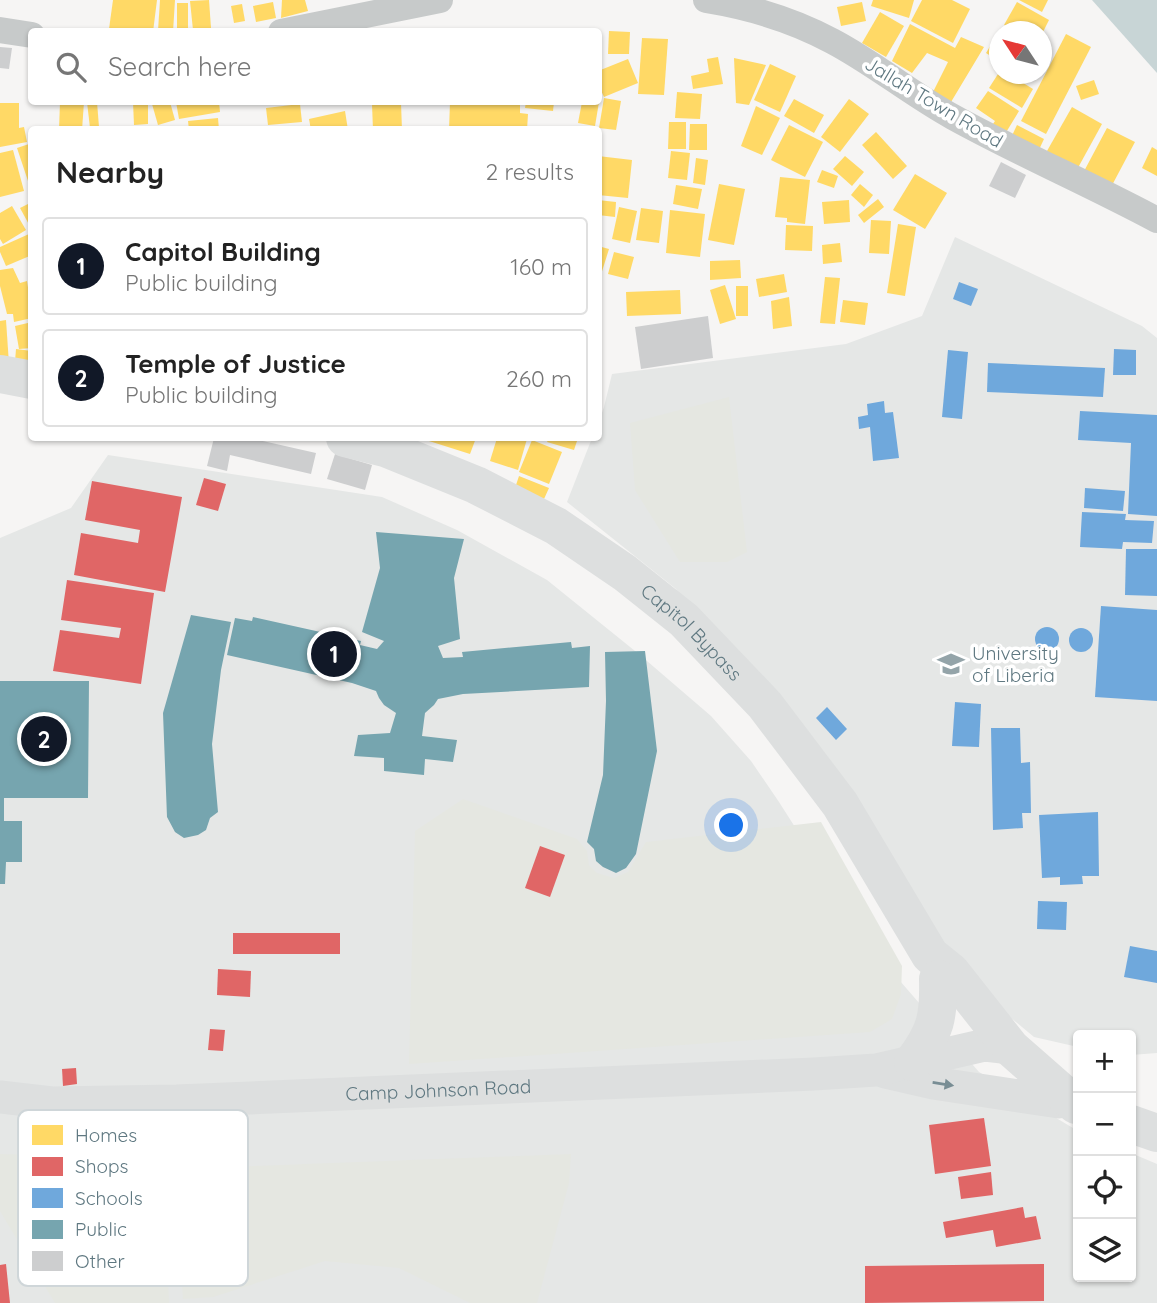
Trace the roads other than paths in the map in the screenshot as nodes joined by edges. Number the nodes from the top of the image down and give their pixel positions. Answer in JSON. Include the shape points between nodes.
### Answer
{"nodes":[{"id":1,"x":440,"y":0,"type":"edge"},
{"id":2,"x":706,"y":0,"type":"edge"},
{"id":3,"x":301,"y":28,"type":"edge"},
{"id":4,"x":0,"y":30,"type":"edge"},
{"id":5,"x":28,"y":34,"type":"edge"},
{"id":6,"x":1157,"y":220,"type":"edge"},
{"id":7,"x":0,"y":374,"type":"edge"},
{"id":8,"x":28,"y":379,"type":"edge"},
{"id":9,"x":357,"y":441,"type":"edge"},
{"id":10,"x":934,"y":967,"type":"junction"},
{"id":11,"x":998,"y":1046,"type":"junction"},
{"id":12,"x":913,"y":1062,"type":"junction"},
{"id":13,"x":876,"y":1070,"type":"junction"},
{"id":14,"x":0,"y":1097,"type":"edge"},
{"id":15,"x":1071,"y":1104,"type":"edge"},
{"id":16,"x":1136,"y":1126,"type":"edge"},
{"id":17,"x":1157,"y":1133,"type":"edge"}],
"edges":[{"from":1,"to":3,"type":"street"},
{"from":2,"to":6,"type":"street","name":"Jallah Town Road","via":[[781,18],[832,41],[996,141]]},
{"from":4,"to":5,"type":"street"},
{"from":7,"to":8,"type":"highway"},
{"from":9,"to":10,"type":"highway","name":"Capitol Bypass","via":[[476,485],[556,526],[684,620],[765,705],[832,794]]},
{"from":10,"to":11,"type":"highway","name":"Capitol Bypass","via":[[961,1015]]},
{"from":10,"to":12,"type":"highway","via":[[939,1001],[936,1024]]},
{"from":11,"to":12,"type":"main road","name":"Camp Johnson Road"},
{"from":11,"to":15,"type":"highway","name":"Capitol Bypass"},
{"from":12,"to":13,"type":"main road","name":"Camp Johnson Road"},
{"from":13,"to":14,"type":"main road","name":"Camp Johnson Road","via":[[177,1101],[52,1103]]},
{"from":13,"to":15,"type":"main road","name":"Camp Johnson Road","one_way":true},
{"from":16,"to":17,"type":"highway"}]}
